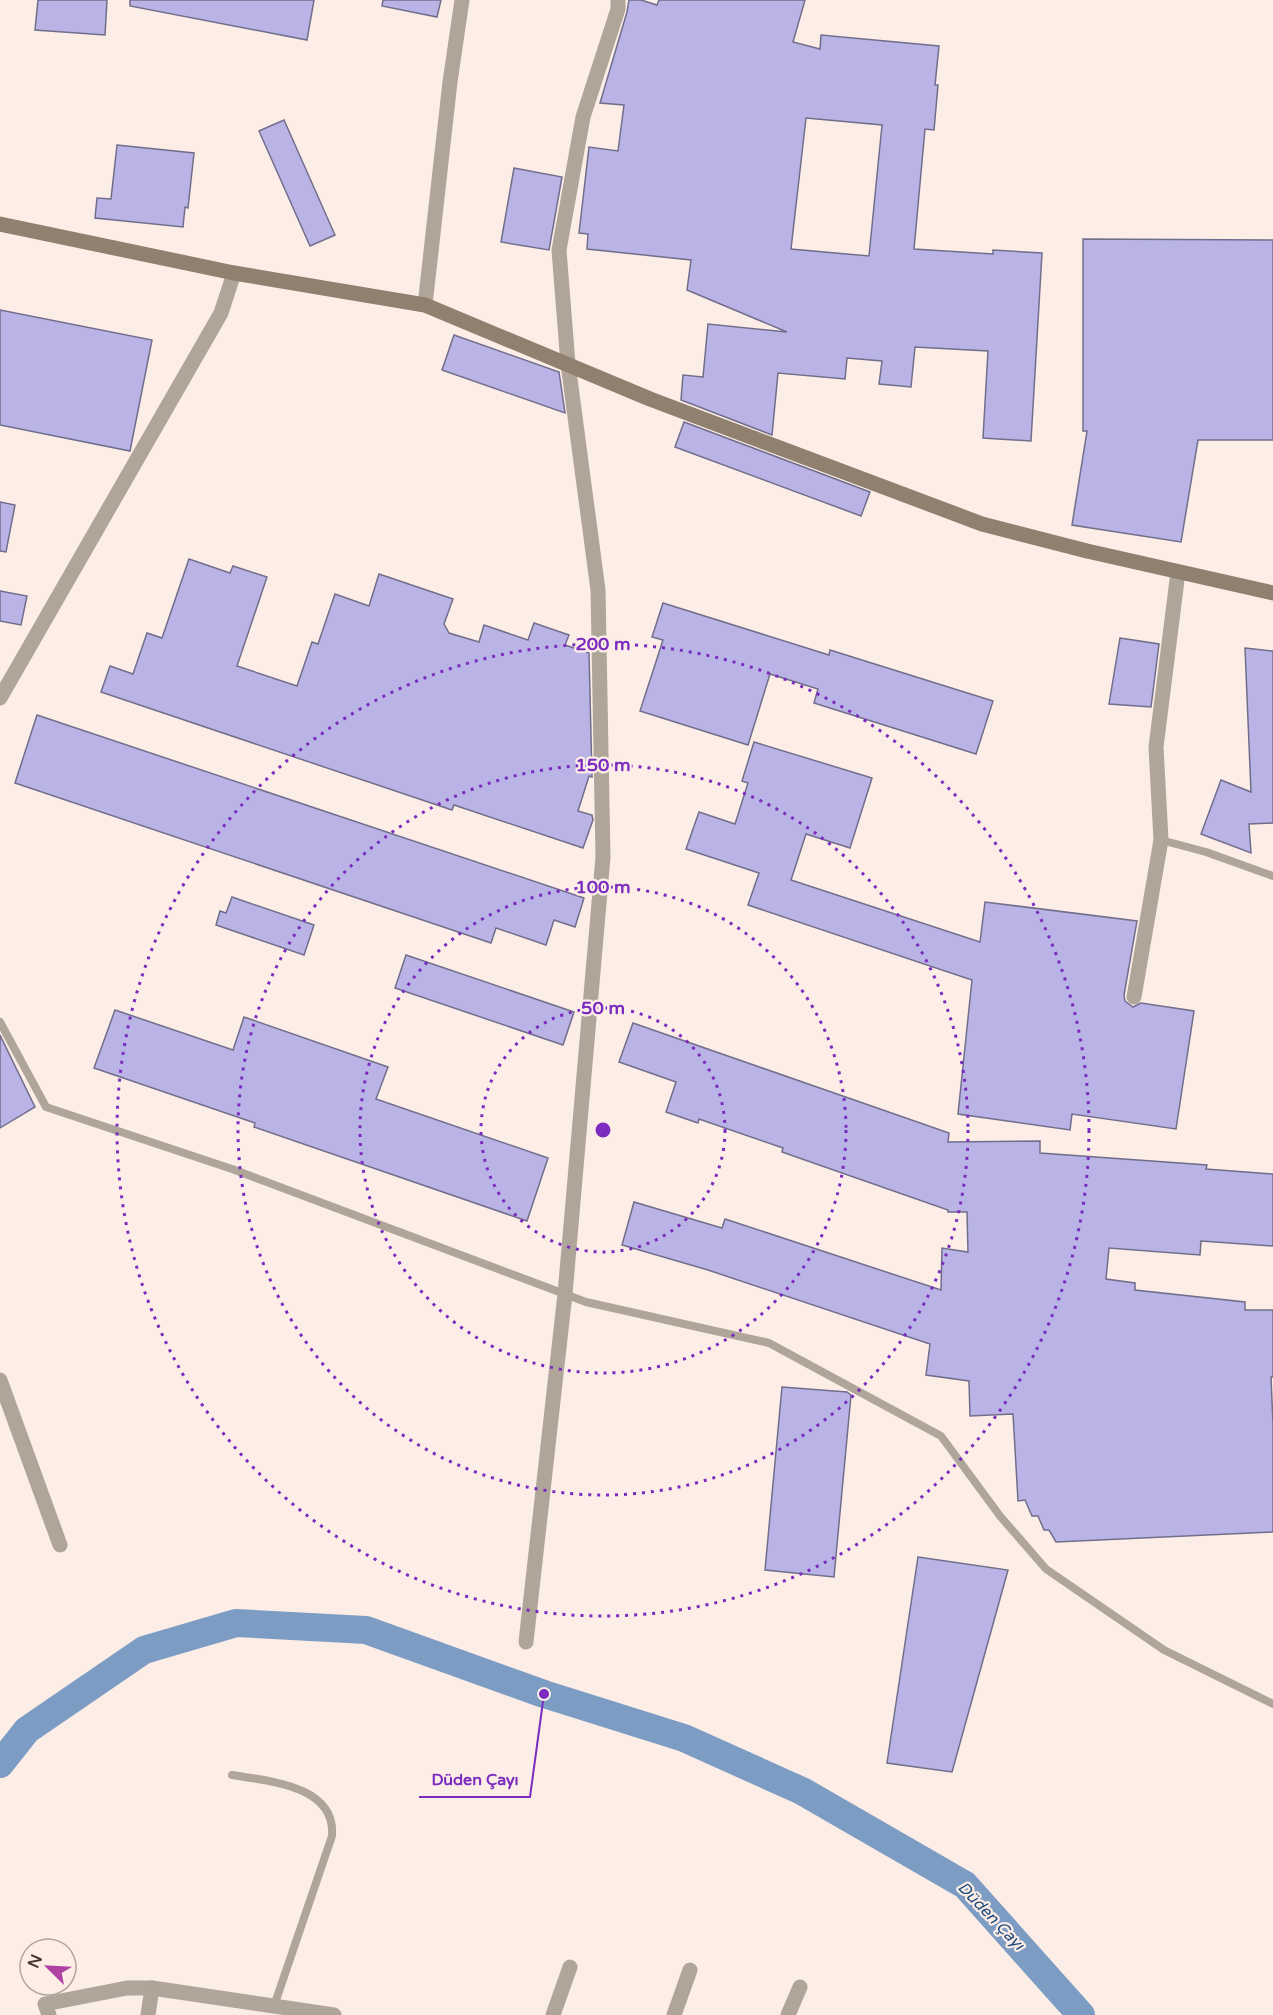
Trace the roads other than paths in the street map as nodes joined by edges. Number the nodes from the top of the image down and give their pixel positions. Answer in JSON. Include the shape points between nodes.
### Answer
{"nodes":[{"id":1,"x":462,"y":0,"type":"edge"},
{"id":2,"x":618,"y":0,"type":"edge"},
{"id":3,"x":0,"y":224,"type":"edge"},
{"id":4,"x":234,"y":273,"type":"junction"},
{"id":5,"x":425,"y":305,"type":"junction"},
{"id":6,"x":568,"y":364,"type":"junction"},
{"id":7,"x":1178,"y":572,"type":"junction"},
{"id":8,"x":1273,"y":593,"type":"edge"},
{"id":9,"x":0,"y":698,"type":"edge"},
{"id":10,"x":1161,"y":840,"type":"junction"},
{"id":11,"x":1273,"y":876,"type":"edge"},
{"id":12,"x":1134,"y":997,"type":"dead end"},
{"id":13,"x":0,"y":1022,"type":"edge"},
{"id":14,"x":564,"y":1294,"type":"junction"},
{"id":15,"x":0,"y":1380,"type":"edge"},
{"id":16,"x":60,"y":1545,"type":"dead end"},
{"id":17,"x":526,"y":1642,"type":"dead end"},
{"id":18,"x":1273,"y":1704,"type":"edge"},
{"id":19,"x":232,"y":1775,"type":"dead end"},
{"id":20,"x":570,"y":1967,"type":"dead end"},
{"id":21,"x":690,"y":1970,"type":"dead end"},
{"id":22,"x":800,"y":1987,"type":"dead end"},
{"id":23,"x":152,"y":1988,"type":"junction"},
{"id":24,"x":274,"y":2006,"type":"junction"},
{"id":25,"x":49,"y":2015,"type":"edge"},
{"id":26,"x":148,"y":2015,"type":"edge"},
{"id":27,"x":334,"y":2015,"type":"edge"},
{"id":28,"x":553,"y":2015,"type":"edge"},
{"id":29,"x":674,"y":2015,"type":"edge"},
{"id":30,"x":788,"y":2015,"type":"edge"}],
"edges":[{"from":1,"to":5,"type":"street"},
{"from":2,"to":6,"type":"street","via":[[583,117],[559,250]]},
{"from":3,"to":4,"type":"street"},
{"from":4,"to":5,"type":"street"},
{"from":4,"to":9,"type":"street","via":[[221,313]]},
{"from":5,"to":6,"type":"street"},
{"from":6,"to":7,"type":"street","via":[[650,399],[982,524]]},
{"from":6,"to":14,"type":"street","via":[[598,590],[603,857]]},
{"from":7,"to":8,"type":"street"},
{"from":7,"to":10,"type":"street","via":[[1156,747]]},
{"from":10,"to":11,"type":"lane"},
{"from":10,"to":12,"type":"street"},
{"from":13,"to":14,"type":"lane","via":[[46,1107],[232,1169]]},
{"from":14,"to":17,"type":"street"},
{"from":14,"to":18,"type":"lane","via":[[769,1343],[941,1436],[1000,1516],[1046,1569],[1164,1650]]},
{"from":15,"to":16,"type":"street"},
{"from":19,"to":24,"type":"lane","via":[[294,1787],[326,1809],[331,1821],[332,1836]]},
{"from":20,"to":28,"type":"street"},
{"from":21,"to":29,"type":"street"},
{"from":22,"to":30,"type":"street"},
{"from":23,"to":24,"type":"street"},
{"from":23,"to":25,"type":"street","via":[[127,1988],[45,2004]]},
{"from":23,"to":26,"type":"street"},
{"from":24,"to":27,"type":"street"}]}
